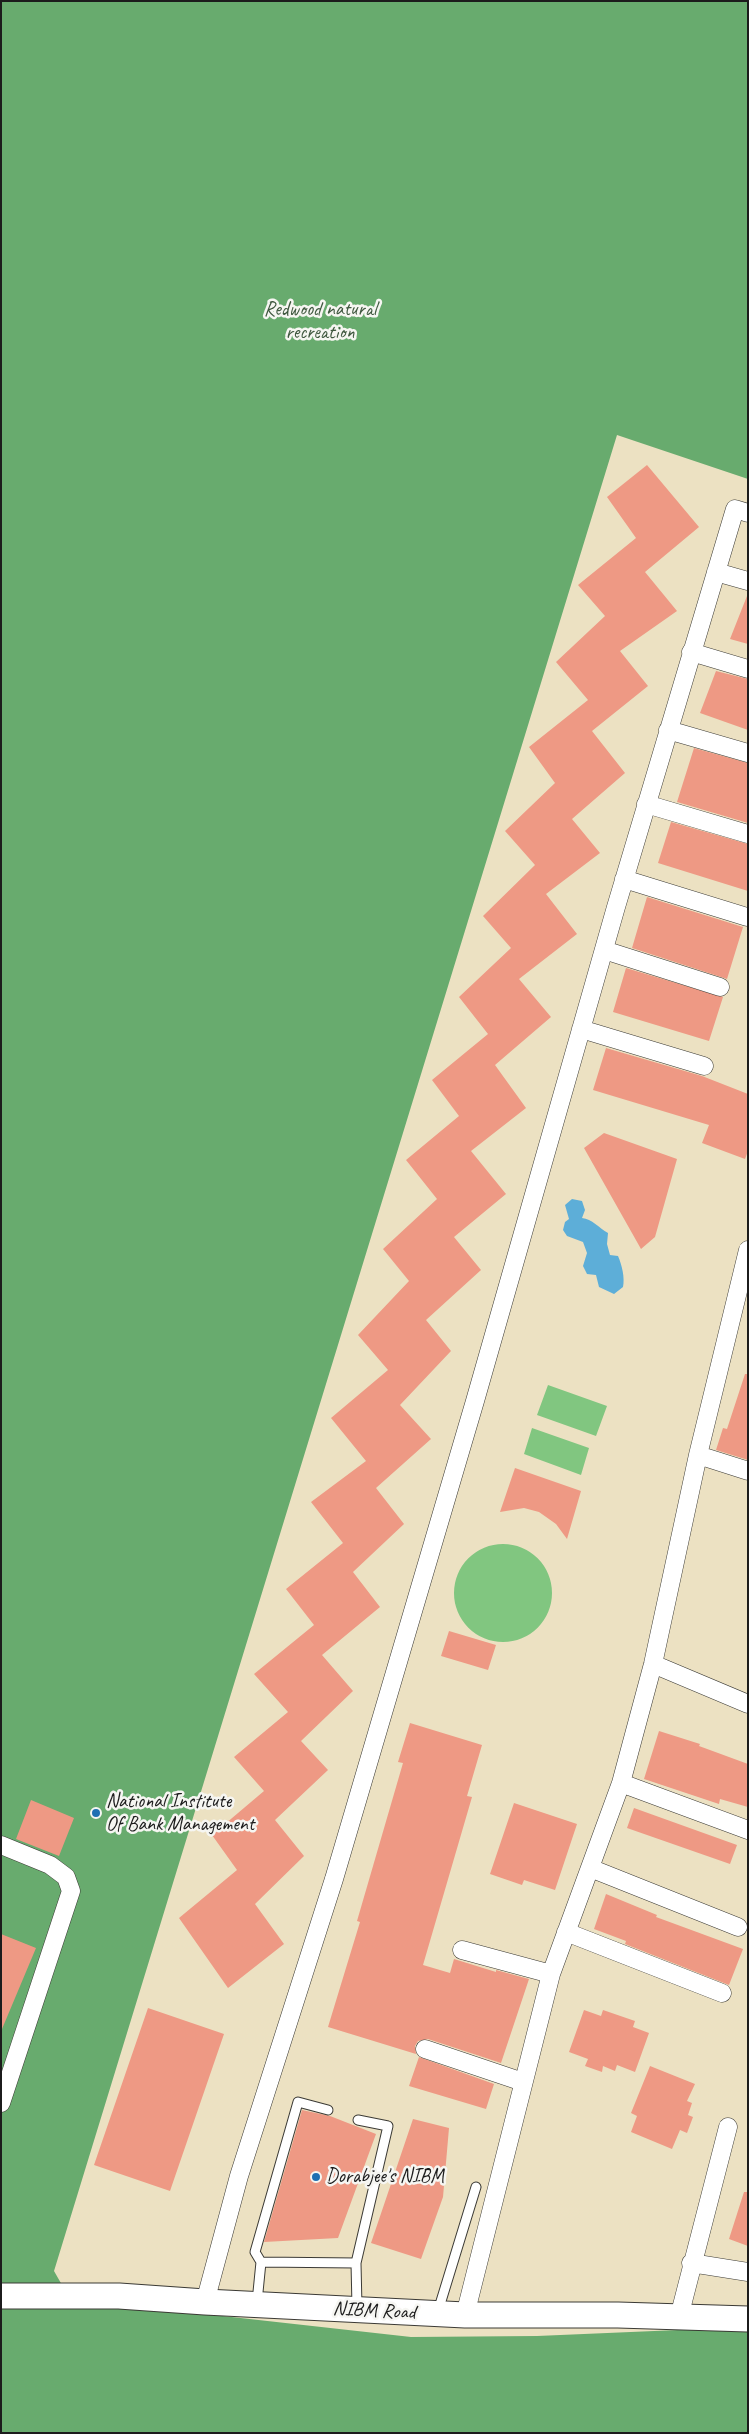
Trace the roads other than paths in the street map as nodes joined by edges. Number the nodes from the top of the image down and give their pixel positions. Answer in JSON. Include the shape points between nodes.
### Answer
{"nodes":[{"id":1,"x":748,"y":513,"type":"edge"},
{"id":2,"x":716,"y":572,"type":"junction"},
{"id":3,"x":748,"y":581,"type":"edge"},
{"id":4,"x":691,"y":652,"type":"junction"},
{"id":5,"x":748,"y":669,"type":"edge"},
{"id":6,"x":668,"y":730,"type":"junction"},
{"id":7,"x":748,"y":753,"type":"edge"},
{"id":8,"x":646,"y":804,"type":"junction"},
{"id":9,"x":748,"y":834,"type":"edge"},
{"id":10,"x":624,"y":879,"type":"junction"},
{"id":11,"x":746,"y":917,"type":"dead end"},
{"id":12,"x":604,"y":950,"type":"junction"},
{"id":13,"x":720,"y":987,"type":"dead end"},
{"id":14,"x":581,"y":1029,"type":"junction"},
{"id":15,"x":704,"y":1066,"type":"dead end"},
{"id":16,"x":746,"y":1260,"type":"edge"},
{"id":17,"x":698,"y":1455,"type":"junction"},
{"id":18,"x":748,"y":1471,"type":"edge"},
{"id":19,"x":653,"y":1664,"type":"junction"},
{"id":20,"x":748,"y":1704,"type":"edge"},
{"id":21,"x":621,"y":1783,"type":"junction"},
{"id":22,"x":748,"y":1830,"type":"edge"},
{"id":23,"x":1,"y":1845,"type":"edge"},
{"id":24,"x":590,"y":1868,"type":"junction"},
{"id":25,"x":738,"y":1927,"type":"dead end"},
{"id":26,"x":566,"y":1932,"type":"junction"},
{"id":27,"x":462,"y":1950,"type":"dead end"},
{"id":28,"x":551,"y":1974,"type":"junction"},
{"id":29,"x":722,"y":1993,"type":"dead end"},
{"id":30,"x":425,"y":2049,"type":"dead end"},
{"id":31,"x":524,"y":2082,"type":"junction"},
{"id":32,"x":1,"y":2103,"type":"edge"},
{"id":33,"x":328,"y":2110,"type":"dead end"},
{"id":34,"x":358,"y":2120,"type":"dead end"},
{"id":35,"x":728,"y":2127,"type":"dead end"},
{"id":36,"x":476,"y":2187,"type":"dead end"},
{"id":37,"x":261,"y":2262,"type":"junction"},
{"id":38,"x":356,"y":2263,"type":"junction"},
{"id":39,"x":691,"y":2263,"type":"junction"},
{"id":40,"x":748,"y":2272,"type":"edge"},
{"id":41,"x":1,"y":2296,"type":"edge"},
{"id":42,"x":205,"y":2302,"type":"junction"},
{"id":43,"x":257,"y":2305,"type":"junction"},
{"id":44,"x":357,"y":2310,"type":"junction"},
{"id":45,"x":437,"y":2314,"type":"junction"},
{"id":46,"x":465,"y":2316,"type":"junction"},
{"id":47,"x":679,"y":2317,"type":"junction"},
{"id":48,"x":748,"y":2320,"type":"edge"}],
"edges":[{"from":1,"to":2,"type":"street","via":[[735,509]]},
{"from":2,"to":3,"type":"street"},
{"from":2,"to":4,"type":"street"},
{"from":4,"to":5,"type":"street"},
{"from":4,"to":6,"type":"street"},
{"from":6,"to":7,"type":"street"},
{"from":6,"to":8,"type":"street"},
{"from":8,"to":9,"type":"street"},
{"from":8,"to":10,"type":"street"},
{"from":10,"to":11,"type":"street"},
{"from":10,"to":12,"type":"street"},
{"from":12,"to":13,"type":"street"},
{"from":12,"to":14,"type":"street"},
{"from":14,"to":15,"type":"street"},
{"from":14,"to":42,"type":"street","via":[[334,1879],[239,2176]]},
{"from":16,"to":17,"type":"street"},
{"from":17,"to":18,"type":"street"},
{"from":17,"to":19,"type":"street"},
{"from":19,"to":20,"type":"street"},
{"from":19,"to":21,"type":"street"},
{"from":21,"to":22,"type":"street"},
{"from":21,"to":24,"type":"street"},
{"from":23,"to":32,"type":"street","via":[[50,1865],[66,1877],[71,1891]]},
{"from":24,"to":25,"type":"street"},
{"from":24,"to":26,"type":"street"},
{"from":26,"to":28,"type":"street"},
{"from":26,"to":29,"type":"street"},
{"from":27,"to":28,"type":"street"},
{"from":28,"to":31,"type":"street"},
{"from":30,"to":31,"type":"street"},
{"from":31,"to":46,"type":"street"},
{"from":33,"to":37,"type":"lane","via":[[298,2102],[255,2252]]},
{"from":34,"to":38,"type":"lane","via":[[388,2126]]},
{"from":35,"to":39,"type":"street"},
{"from":36,"to":45,"type":"lane"},
{"from":37,"to":38,"type":"lane"},
{"from":37,"to":43,"type":"lane"},
{"from":38,"to":44,"type":"lane"},
{"from":39,"to":40,"type":"street"},
{"from":39,"to":47,"type":"street"},
{"from":41,"to":42,"type":"main road","name":"NIBM Road","via":[[119,2296]]},
{"from":42,"to":43,"type":"main road","name":"NIBM Road"},
{"from":43,"to":44,"type":"main road","name":"NIBM Road"},
{"from":44,"to":45,"type":"main road","name":"NIBM Road"},
{"from":45,"to":46,"type":"main road","name":"NIBM Road"},
{"from":46,"to":47,"type":"main road","name":"NIBM Road"},
{"from":47,"to":48,"type":"main road","name":"NIBM Road"}]}
